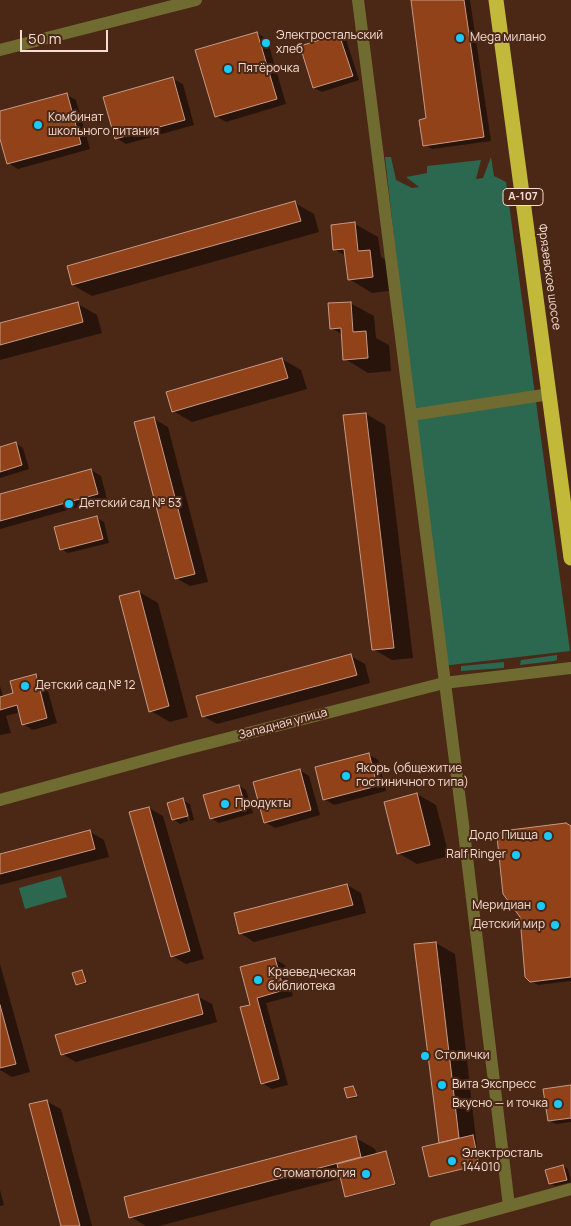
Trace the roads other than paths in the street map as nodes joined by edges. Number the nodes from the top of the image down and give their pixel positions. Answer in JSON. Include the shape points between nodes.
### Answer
{"nodes":[{"id":1,"x":196,"y":0,"type":"edge"},
{"id":2,"x":358,"y":0,"type":"edge"},
{"id":3,"x":496,"y":0,"type":"edge"},
{"id":4,"x":0,"y":50,"type":"edge"},
{"id":5,"x":550,"y":394,"type":"junction"},
{"id":6,"x":411,"y":415,"type":"junction"},
{"id":7,"x":571,"y":558,"type":"edge"},
{"id":8,"x":571,"y":668,"type":"edge"},
{"id":9,"x":444,"y":682,"type":"junction"},
{"id":10,"x":0,"y":800,"type":"edge"},
{"id":11,"x":571,"y":1189,"type":"edge"},
{"id":12,"x":508,"y":1206,"type":"junction"},
{"id":13,"x":436,"y":1226,"type":"edge"}],
"edges":[{"from":1,"to":4,"type":"street"},
{"from":2,"to":6,"type":"street"},
{"from":3,"to":5,"type":"highway","name":"Фрязевское шоссе","number":"А-107"},
{"from":5,"to":6,"type":"street"},
{"from":5,"to":7,"type":"highway","name":"Фрязевское шоссе","number":"А-107"},
{"from":6,"to":9,"type":"street"},
{"from":8,"to":9,"type":"street","name":"Западная улица"},
{"from":9,"to":10,"type":"street","name":"Западная улица"},
{"from":9,"to":12,"type":"street"},
{"from":11,"to":12,"type":"street"},
{"from":12,"to":13,"type":"street"}]}
